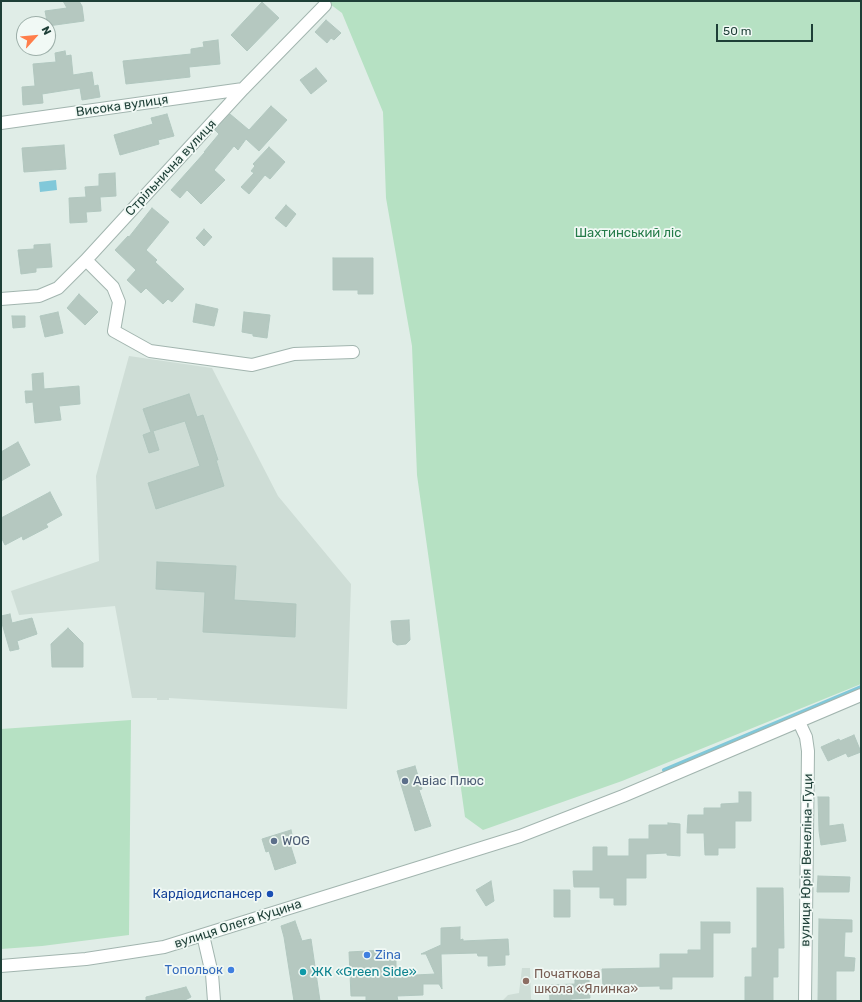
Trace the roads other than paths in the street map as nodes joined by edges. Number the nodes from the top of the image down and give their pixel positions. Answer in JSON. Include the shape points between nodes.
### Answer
{"nodes":[{"id":1,"x":325,"y":5,"type":"dead end"},
{"id":2,"x":243,"y":89,"type":"junction"},
{"id":3,"x":1,"y":123,"type":"edge"},
{"id":4,"x":86,"y":260,"type":"junction"},
{"id":5,"x":1,"y":299,"type":"edge"},
{"id":6,"x":353,"y":352,"type":"dead end"},
{"id":7,"x":861,"y":695,"type":"edge"},
{"id":8,"x":799,"y":722,"type":"junction"},
{"id":9,"x":203,"y":936,"type":"junction"},
{"id":10,"x":1,"y":966,"type":"edge"},
{"id":11,"x":214,"y":1001,"type":"edge"},
{"id":12,"x":805,"y":1001,"type":"edge"}],
"edges":[{"from":1,"to":2,"type":"street","name":"Стрільнична вулиця"},
{"from":2,"to":3,"type":"street","name":"Висока вулиця"},
{"from":2,"to":4,"type":"street","name":"Стрільнична вулиця"},
{"from":4,"to":5,"type":"street","name":"Стрільнична вулиця","via":[[58,288],[40,296]]},
{"from":4,"to":6,"type":"street","via":[[114,287],[119,302],[114,331],[150,351],[252,365],[294,354]]},
{"from":7,"to":8,"type":"street","name":"вулиця Олега Куцина"},
{"from":8,"to":9,"type":"street","name":"вулиця Олега Куцина","via":[[536,831],[259,916]]},
{"from":8,"to":12,"type":"street","name":"вулиця Юрія Венеліна-Гуци","via":[[806,737],[808,751]]},
{"from":9,"to":10,"type":"street","name":"вулиця Олега Куцина","via":[[164,947],[127,953]]},
{"from":9,"to":11,"type":"street","via":[[212,974]]}]}
